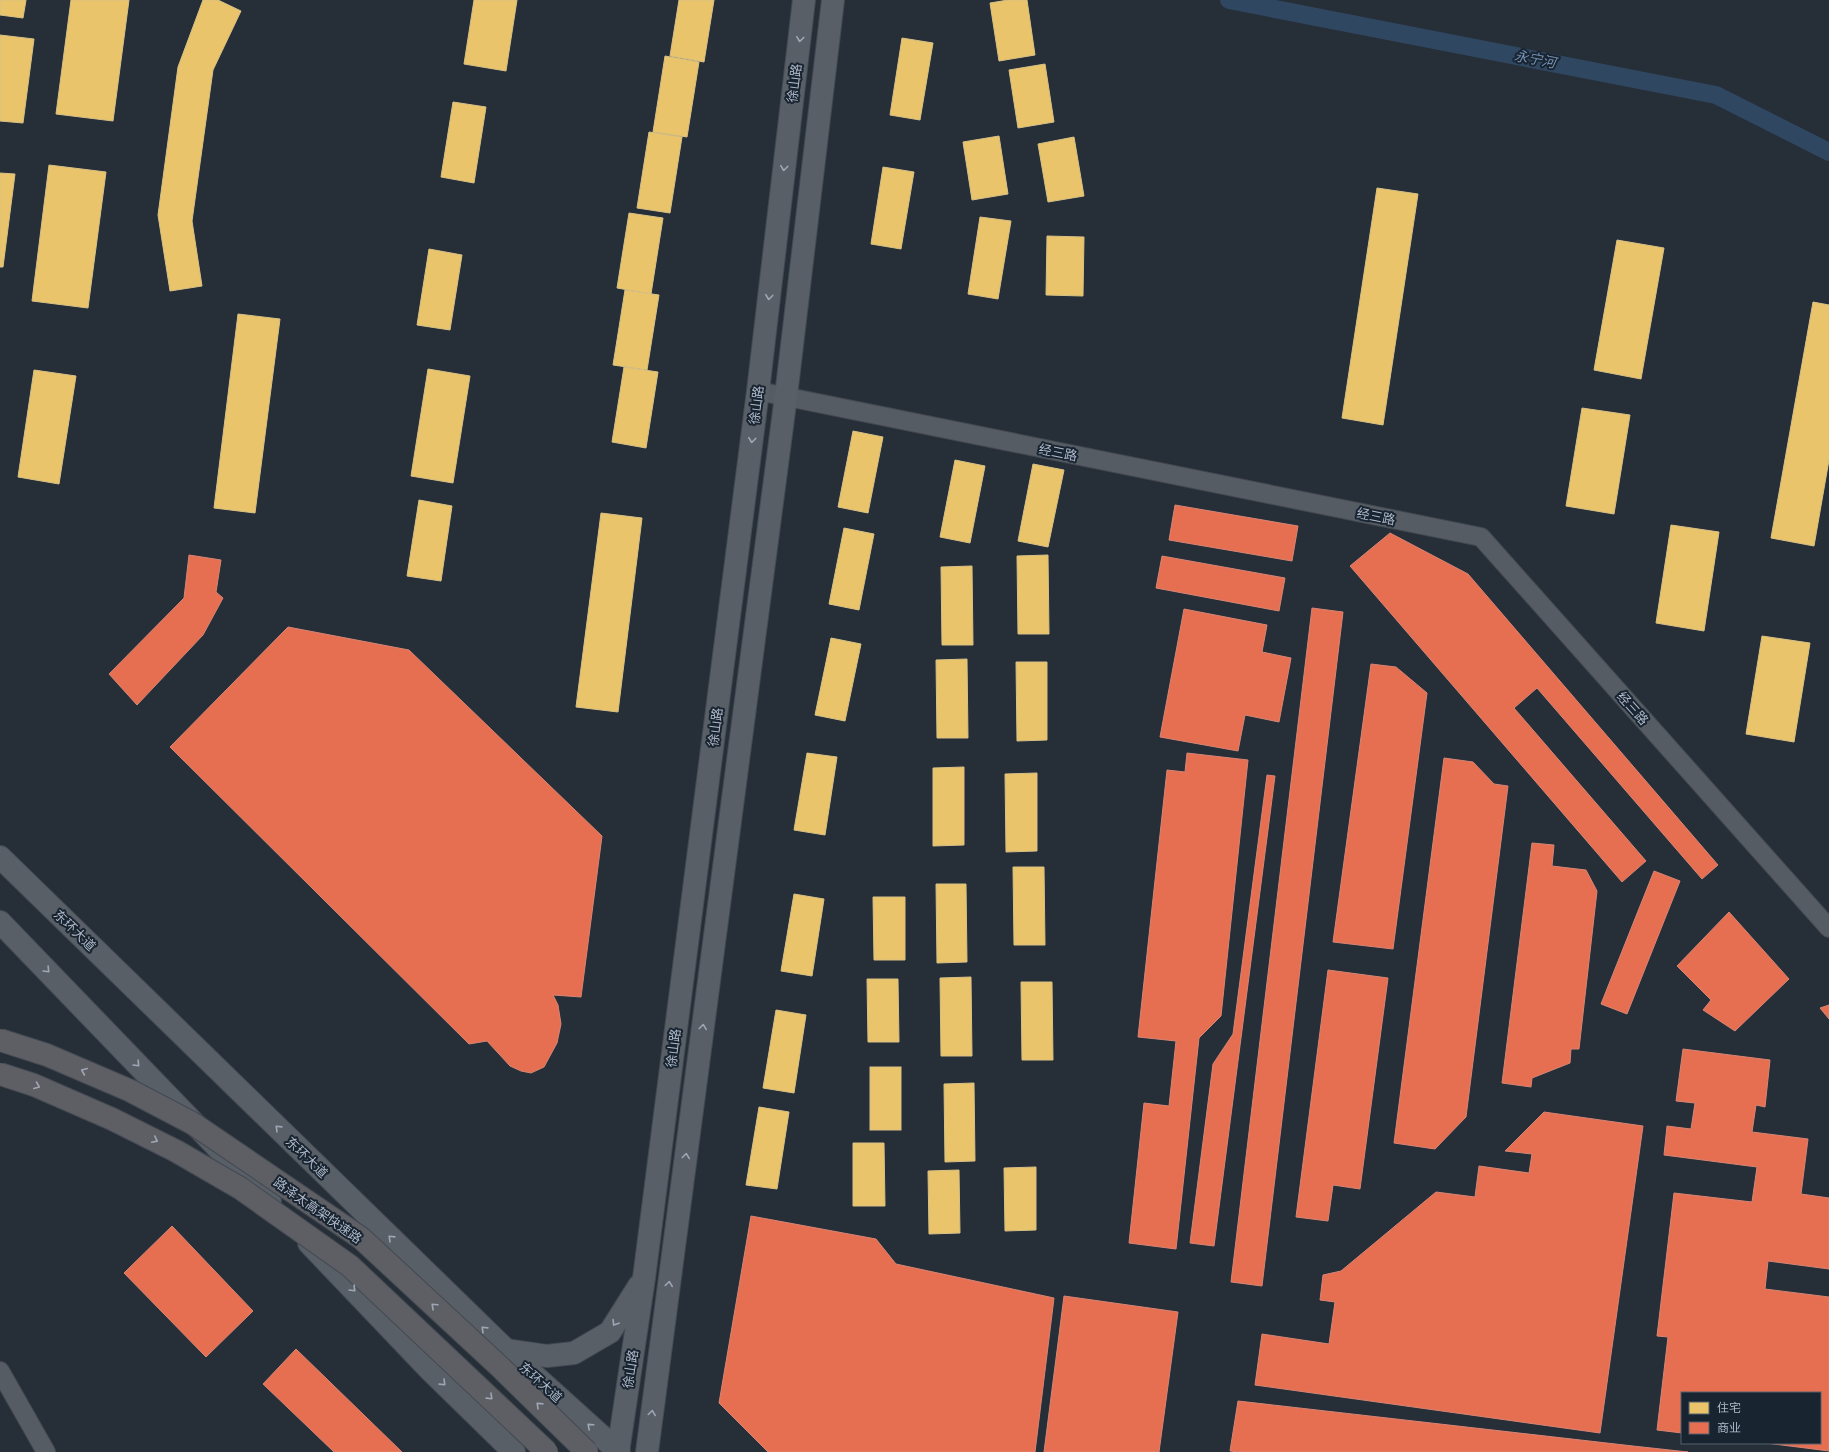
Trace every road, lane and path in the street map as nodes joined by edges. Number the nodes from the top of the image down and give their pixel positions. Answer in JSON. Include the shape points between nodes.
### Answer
{"nodes":[{"id":1,"x":804,"y":0,"type":"edge"},
{"id":2,"x":833,"y":0,"type":"edge"},
{"id":3,"x":758,"y":391,"type":"junction"},
{"id":4,"x":786,"y":396,"type":"junction"},
{"id":5,"x":0,"y":857,"type":"edge"},
{"id":6,"x":0,"y":922,"type":"edge"},
{"id":7,"x":1829,"y":928,"type":"edge"},
{"id":8,"x":0,"y":938,"type":"edge"},
{"id":9,"x":26,"y":949,"type":"junction"},
{"id":10,"x":0,"y":1040,"type":"edge"},
{"id":11,"x":0,"y":1074,"type":"edge"},
{"id":12,"x":644,"y":1278,"type":"junction"},
{"id":13,"x":506,"y":1350,"type":"junction"},
{"id":14,"x":0,"y":1371,"type":"edge"},
{"id":15,"x":46,"y":1452,"type":"edge"},
{"id":16,"x":514,"y":1452,"type":"edge"},
{"id":17,"x":547,"y":1452,"type":"edge"},
{"id":18,"x":587,"y":1452,"type":"edge"},
{"id":19,"x":618,"y":1452,"type":"edge"},
{"id":20,"x":647,"y":1452,"type":"edge"}],
"edges":[{"from":1,"to":3,"type":"main road","name":"徐山路","one_way":true},
{"from":2,"to":4,"type":"main road","name":"徐山路"},
{"from":3,"to":4,"type":"street","name":"经三路"},
{"from":3,"to":12,"type":"main road","name":"徐山路","one_way":true},
{"from":4,"to":7,"type":"street","name":"经三路","via":[[1481,537]]},
{"from":20,"to":4,"type":"main road","name":"徐山路","one_way":true},
{"from":13,"to":5,"type":"main road","name":"东环大道","one_way":true},
{"from":6,"to":9,"type":"main road"},
{"from":8,"to":9,"type":"main road"},
{"from":9,"to":16,"type":"main road","one_way":true,"via":[[430,1370]]},
{"from":18,"to":10,"type":"highway","name":"路泽太高架快速路","one_way":true,"bridge":true,"via":[[361,1238],[192,1123],[132,1091],[47,1055]]},
{"from":11,"to":17,"type":"highway","name":"路泽太高架快速路","one_way":true,"bridge":true,"via":[[34,1085],[112,1119],[176,1151],[240,1188],[350,1266]]},
{"from":12,"to":13,"type":"main road","one_way":true,"via":[[610,1332],[574,1353],[547,1356]]},
{"from":12,"to":19,"type":"main road","name":"徐山路"},
{"from":19,"to":13,"type":"main road","name":"东环大道","one_way":true},
{"from":14,"to":15,"type":"street"}]}
